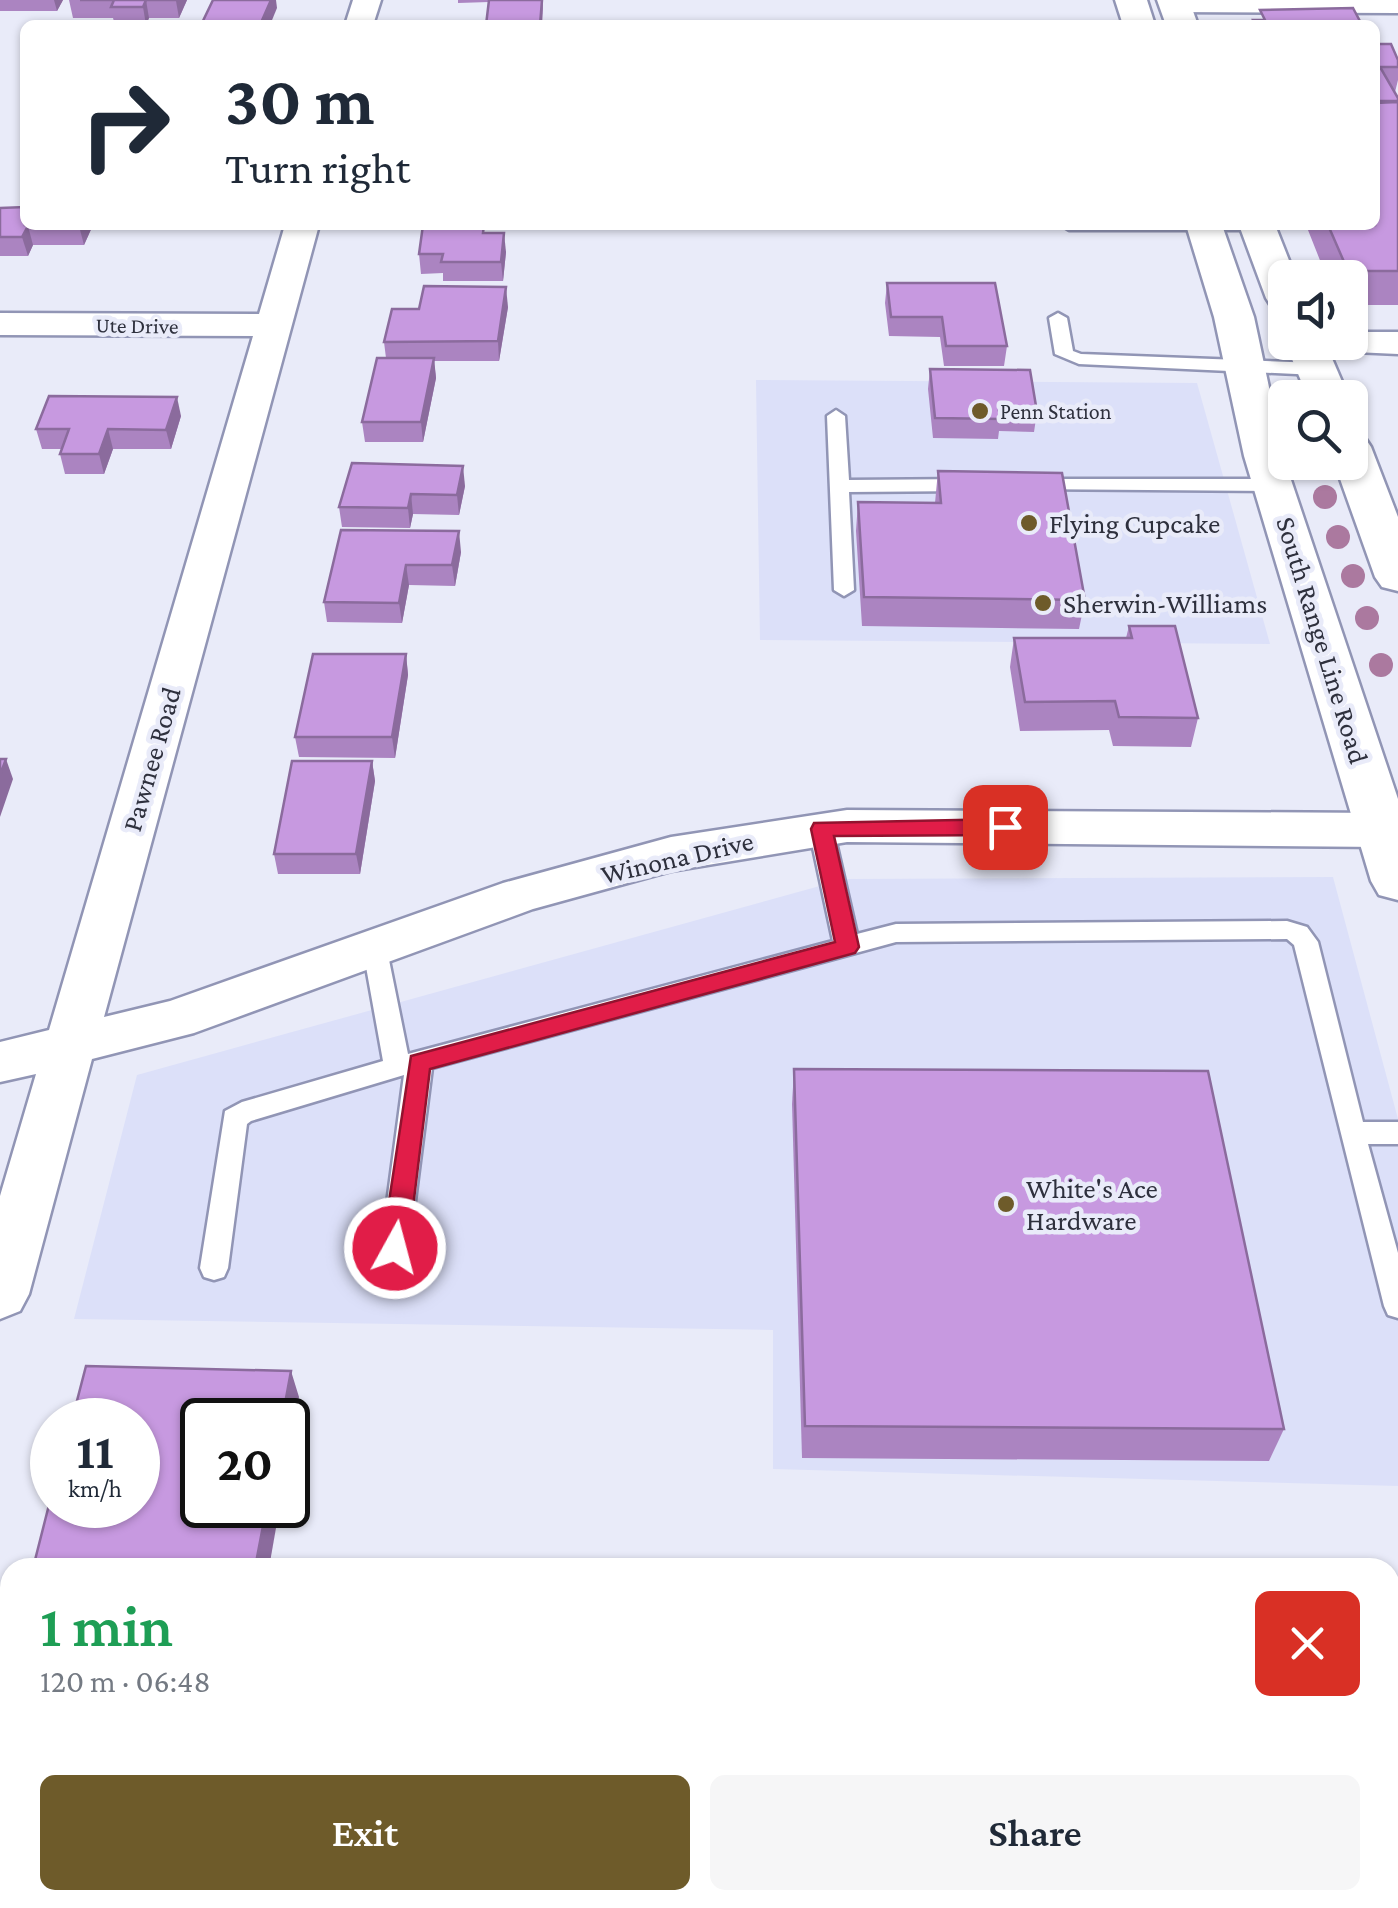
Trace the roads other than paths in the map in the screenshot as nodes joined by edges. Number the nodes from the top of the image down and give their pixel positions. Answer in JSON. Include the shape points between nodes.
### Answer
{"nodes":[{"id":1,"x":1398,"y":4,"type":"edge"},
{"id":2,"x":1177,"y":9,"type":"edge"},
{"id":3,"x":301,"y":230,"type":"edge"},
{"id":4,"x":1205,"y":230,"type":"edge"},
{"id":5,"x":1259,"y":230,"type":"edge"},
{"id":6,"x":1270,"y":260,"type":"edge"},
{"id":7,"x":1058,"y":318,"type":"dead end"},
{"id":8,"x":0,"y":324,"type":"edge"},
{"id":9,"x":273,"y":325,"type":"junction"},
{"id":10,"x":1398,"y":343,"type":"edge"},
{"id":11,"x":1319,"y":363,"type":"edge"},
{"id":12,"x":1246,"y":369,"type":"junction"},
{"id":13,"x":836,"y":416,"type":"dead end"},
{"id":14,"x":1362,"y":480,"type":"edge"},
{"id":15,"x":1275,"y":484,"type":"junction"},
{"id":16,"x":839,"y":486,"type":"junction"},
{"id":17,"x":1398,"y":577,"type":"edge"},
{"id":18,"x":844,"y":590,"type":"dead end"},
{"id":19,"x":821,"y":829,"type":"junction"},
{"id":20,"x":1382,"y":830,"type":"junction"},
{"id":21,"x":1398,"y":881,"type":"edge"},
{"id":22,"x":847,"y":947,"type":"junction"},
{"id":23,"x":374,"y":950,"type":"junction"},
{"id":24,"x":70,"y":1046,"type":"junction"},
{"id":25,"x":0,"y":1062,"type":"edge"},
{"id":26,"x":408,"y":1065,"type":"junction"},
{"id":27,"x":1352,"y":1132,"type":"junction"},
{"id":28,"x":1398,"y":1133,"type":"edge"},
{"id":29,"x":1387,"y":1232,"type":"edge"},
{"id":30,"x":395,"y":1248,"type":"dead end"},
{"id":31,"x":214,"y":1268,"type":"dead end"},
{"id":32,"x":0,"y":1294,"type":"edge"},
{"id":33,"x":1398,"y":1306,"type":"edge"}],
"edges":[{"from":1,"to":2,"type":"street"},
{"from":3,"to":9,"type":"street","name":"Pawnee Road"},
{"from":4,"to":12,"type":"main road","name":"South Range Line Road"},
{"from":5,"to":6,"type":"main road"},
{"from":7,"to":12,"type":"lane","via":[[1064,354],[1080,359]]},
{"from":8,"to":9,"type":"street","name":"Ute Drive"},
{"from":9,"to":24,"type":"street","name":"Pawnee Road"},
{"from":10,"to":11,"type":"street"},
{"from":11,"to":12,"type":"lane"},
{"from":12,"to":15,"type":"main road","name":"South Range Line Road"},
{"from":13,"to":16,"type":"lane"},
{"from":14,"to":17,"type":"main road"},
{"from":15,"to":16,"type":"lane"},
{"from":15,"to":20,"type":"main road","name":"South Range Line Road"},
{"from":16,"to":18,"type":"lane"},
{"from":19,"to":20,"type":"street","name":"Winona Drive"},
{"from":19,"to":22,"type":"lane"},
{"from":19,"to":23,"type":"street","name":"Winona Drive","via":[[671,854],[520,895]]},
{"from":20,"to":21,"type":"main road","name":"South Range Line Road"},
{"from":22,"to":26,"type":"lane"},
{"from":22,"to":27,"type":"lane","via":[[896,933],[1298,933],[1306,942]]},
{"from":23,"to":24,"type":"street","name":"Winona Drive","via":[[176,1019]]},
{"from":23,"to":26,"type":"lane"},
{"from":24,"to":25,"type":"street","name":"Winona Drive"},
{"from":24,"to":32,"type":"street","name":"Pawnee Road"},
{"from":26,"to":30,"type":"lane"},
{"from":26,"to":31,"type":"lane","via":[[234,1119]]},
{"from":27,"to":28,"type":"lane"},
{"from":27,"to":29,"type":"lane"},
{"from":29,"to":33,"type":"lane"}]}
